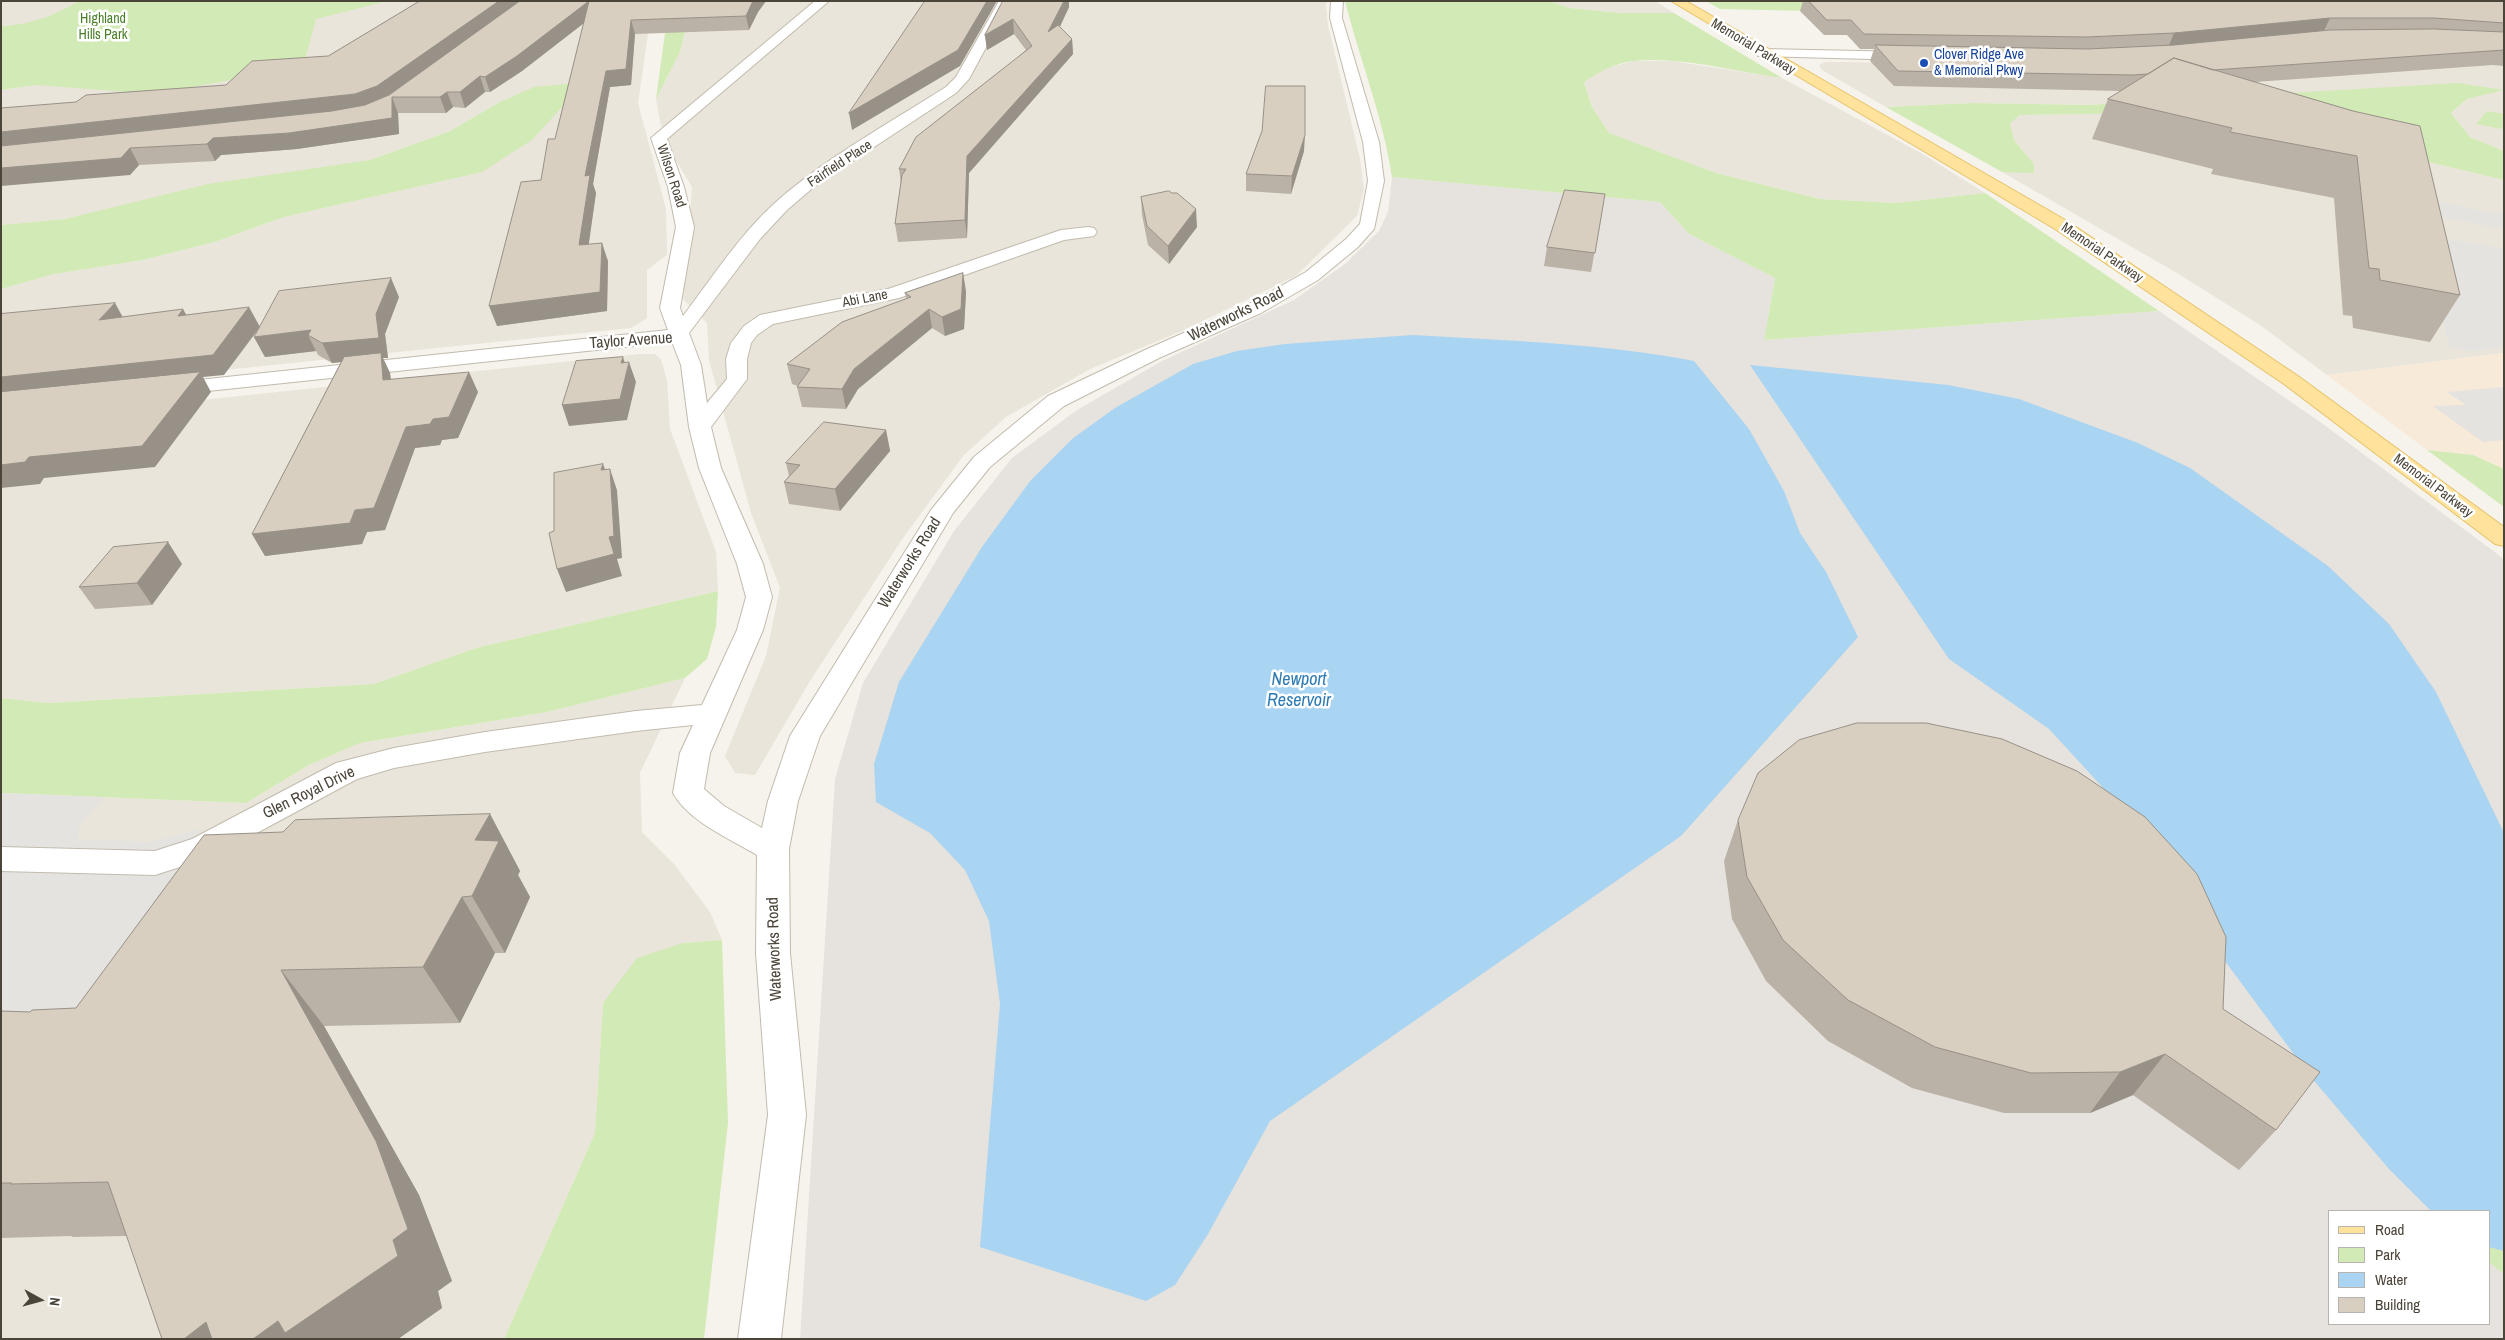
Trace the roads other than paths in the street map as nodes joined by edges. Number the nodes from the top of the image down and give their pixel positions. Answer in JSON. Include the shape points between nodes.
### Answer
{"nodes":[{"id":1,"x":823,"y":1,"type":"edge"},
{"id":2,"x":1005,"y":1,"type":"edge"},
{"id":3,"x":1337,"y":1,"type":"edge"},
{"id":4,"x":1677,"y":1,"type":"edge"},
{"id":5,"x":1763,"y":53,"type":"junction"},
{"id":6,"x":1926,"y":56,"type":"edge"},
{"id":7,"x":1088,"y":232,"type":"dead end"},
{"id":8,"x":678,"y":335,"type":"junction"},
{"id":9,"x":153,"y":391,"type":"edge"},
{"id":10,"x":700,"y":427,"type":"junction"},
{"id":11,"x":2504,"y":539,"type":"edge"},
{"id":12,"x":712,"y":714,"type":"junction"},
{"id":13,"x":773,"y":849,"type":"junction"},
{"id":14,"x":1,"y":859,"type":"edge"},
{"id":15,"x":759,"y":1339,"type":"edge"}],
"edges":[{"from":1,"to":8,"type":"street","name":"Wilson Road","via":[[659,138],[676,186],[685,227],[670,308]]},
{"from":2,"to":8,"type":"street","name":"Fairfield Place","via":[[962,79],[951,90],[809,183],[782,206],[754,235]]},
{"from":3,"to":13,"type":"street","name":"Waterworks Road","via":[[1336,18],[1348,52],[1376,181],[1368,225],[1352,243],[1312,276],[1262,304],[1056,401],[982,462],[943,510],[805,736],[783,801]]},
{"from":4,"to":5,"type":"main road","name":"Memorial Parkway"},
{"from":5,"to":6,"type":"street"},
{"from":5,"to":11,"type":"main road","name":"Memorial Parkway","via":[[2076,235],[2291,380]]},
{"from":7,"to":10,"type":"street","name":"Abi Lane","via":[[1061,235],[892,294],[767,319],[751,328],[742,338],[737,379]]},
{"from":8,"to":9,"type":"street","name":"Taylor Avenue"},
{"from":8,"to":10,"type":"street","name":"Taylor Avenue","via":[[691,365]]},
{"from":10,"to":12,"type":"street","name":"Taylor Avenue","via":[[716,487],[750,564],[758,597],[750,630]]},
{"from":12,"to":13,"type":"street","name":"Taylor Avenue","via":[[695,753],[688,793],[713,814]]},
{"from":12,"to":14,"type":"street","name":"Glen Royal Drive","via":[[636,721],[394,758],[347,771],[203,848],[155,863]]},
{"from":13,"to":15,"type":"street","name":"Waterworks Road","via":[[773,953],[787,1115]]}]}
